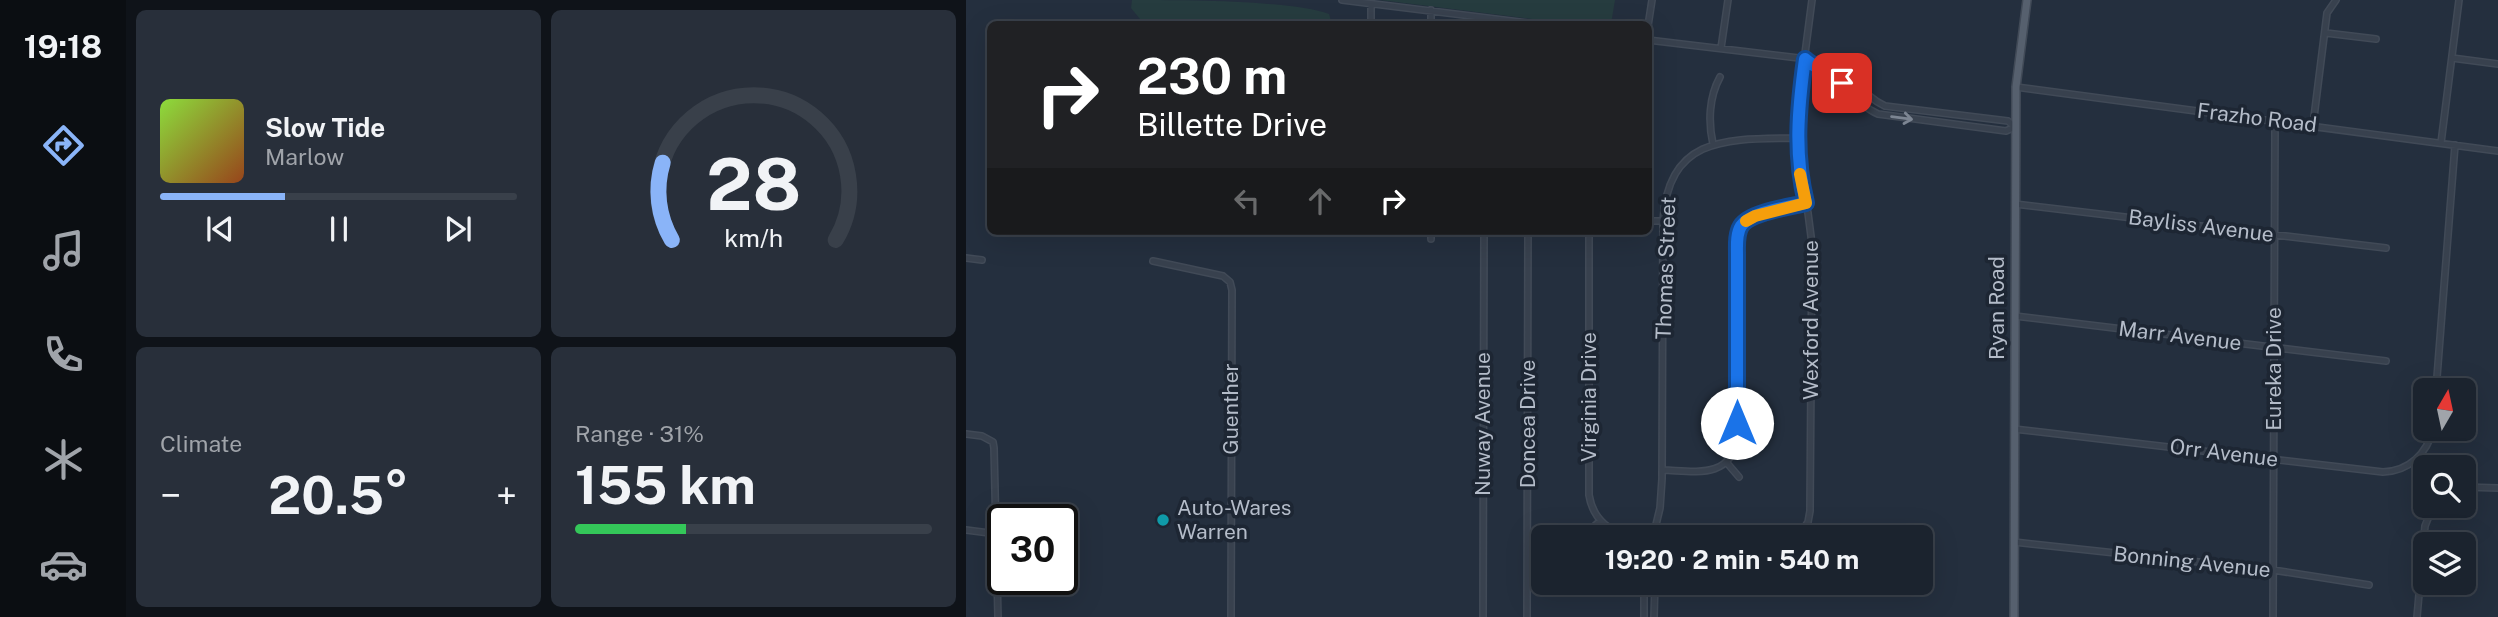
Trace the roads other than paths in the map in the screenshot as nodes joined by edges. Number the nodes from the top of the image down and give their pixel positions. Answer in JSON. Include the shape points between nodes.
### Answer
{"nodes":[{"id":1,"x":1342,"y":0,"type":"edge"},
{"id":2,"x":1652,"y":0,"type":"edge"},
{"id":3,"x":1728,"y":0,"type":"edge"},
{"id":4,"x":1812,"y":0,"type":"edge"},
{"id":5,"x":2027,"y":0,"type":"edge"},
{"id":6,"x":2336,"y":0,"type":"edge"},
{"id":7,"x":2459,"y":0,"type":"edge"},
{"id":8,"x":1371,"y":4,"type":"junction"},
{"id":9,"x":1431,"y":10,"type":"junction"},
{"id":10,"x":1371,"y":21,"type":"edge"},
{"id":11,"x":1431,"y":21,"type":"edge"},
{"id":12,"x":1485,"y":21,"type":"edge"},
{"id":13,"x":1649,"y":21,"type":"edge"},
{"id":14,"x":2326,"y":33,"type":"junction"},
{"id":15,"x":2376,"y":39,"type":"dead end"},
{"id":16,"x":1652,"y":40,"type":"edge"},
{"id":17,"x":1721,"y":48,"type":"junction"},
{"id":18,"x":2452,"y":58,"type":"junction"},
{"id":19,"x":1805,"y":59,"type":"junction"},
{"id":20,"x":2498,"y":64,"type":"edge"},
{"id":21,"x":1720,"y":77,"type":"dead end"},
{"id":22,"x":2016,"y":87,"type":"junction"},
{"id":23,"x":2275,"y":120,"type":"junction"},
{"id":24,"x":2313,"y":125,"type":"junction"},
{"id":25,"x":2015,"y":127,"type":"junction"},
{"id":26,"x":1796,"y":138,"type":"junction"},
{"id":27,"x":2441,"y":143,"type":"junction"},
{"id":28,"x":1713,"y":144,"type":"junction"},
{"id":29,"x":2455,"y":145,"type":"junction"},
{"id":30,"x":2498,"y":151,"type":"edge"},
{"id":31,"x":1806,"y":203,"type":"junction"},
{"id":32,"x":2015,"y":204,"type":"junction"},
{"id":33,"x":1652,"y":221,"type":"edge"},
{"id":34,"x":1663,"y":221,"type":"junction"},
{"id":35,"x":1431,"y":235,"type":"edge"},
{"id":36,"x":1484,"y":235,"type":"edge"},
{"id":37,"x":1528,"y":235,"type":"edge"},
{"id":38,"x":1589,"y":235,"type":"edge"},
{"id":39,"x":2274,"y":235,"type":"junction"},
{"id":40,"x":1431,"y":239,"type":"dead end"},
{"id":41,"x":2386,"y":248,"type":"dead end"},
{"id":42,"x":966,"y":258,"type":"edge"},
{"id":43,"x":982,"y":260,"type":"dead end"},
{"id":44,"x":1153,"y":261,"type":"dead end"},
{"id":45,"x":2015,"y":316,"type":"junction"},
{"id":46,"x":2274,"y":347,"type":"junction"},
{"id":47,"x":2386,"y":360,"type":"dead end"},
{"id":48,"x":2436,"y":378,"type":"edge"},
{"id":49,"x":2014,"y":429,"type":"junction"},
{"id":50,"x":966,"y":434,"type":"edge"},
{"id":51,"x":2274,"y":459,"type":"junction"},
{"id":52,"x":2413,"y":462,"type":"edge"},
{"id":53,"x":1727,"y":463,"type":"junction"},
{"id":54,"x":1662,"y":470,"type":"junction"},
{"id":55,"x":1739,"y":477,"type":"dead end"},
{"id":56,"x":2476,"y":487,"type":"edge"},
{"id":57,"x":2498,"y":488,"type":"edge"},
{"id":58,"x":996,"y":504,"type":"edge"},
{"id":59,"x":2428,"y":518,"type":"edge"},
{"id":60,"x":1600,"y":521,"type":"junction"},
{"id":61,"x":1596,"y":525,"type":"edge"},
{"id":62,"x":1606,"y":525,"type":"edge"},
{"id":63,"x":1656,"y":525,"type":"edge"},
{"id":64,"x":1806,"y":525,"type":"edge"},
{"id":65,"x":966,"y":530,"type":"edge"},
{"id":66,"x":987,"y":533,"type":"edge"},
{"id":67,"x":2014,"y":542,"type":"junction"},
{"id":68,"x":2273,"y":570,"type":"junction"},
{"id":69,"x":2369,"y":585,"type":"dead end"},
{"id":70,"x":998,"y":595,"type":"edge"},
{"id":71,"x":1644,"y":595,"type":"edge"},
{"id":72,"x":1655,"y":595,"type":"edge"},
{"id":73,"x":998,"y":617,"type":"edge"},
{"id":74,"x":1231,"y":617,"type":"edge"},
{"id":75,"x":1483,"y":617,"type":"edge"},
{"id":76,"x":1527,"y":617,"type":"edge"},
{"id":77,"x":1644,"y":617,"type":"edge"},
{"id":78,"x":1654,"y":617,"type":"edge"},
{"id":79,"x":2014,"y":617,"type":"edge"},
{"id":80,"x":2273,"y":617,"type":"edge"},
{"id":81,"x":2417,"y":617,"type":"edge"}],
"edges":[{"from":1,"to":8,"type":"street"},
{"from":2,"to":13,"type":"street"},
{"from":3,"to":17,"type":"street"},
{"from":4,"to":19,"type":"street","name":"Wexford Avenue"},
{"from":5,"to":22,"type":"main road","name":"Ryan Road"},
{"from":6,"to":14,"type":"street","via":[[2327,13]]},
{"from":7,"to":18,"type":"street"},
{"from":8,"to":9,"type":"street"},
{"from":8,"to":10,"type":"street"},
{"from":9,"to":11,"type":"street"},
{"from":9,"to":12,"type":"street"},
{"from":14,"to":15,"type":"street"},
{"from":14,"to":24,"type":"street"},
{"from":16,"to":17,"type":"street"},
{"from":17,"to":19,"type":"street"},
{"from":18,"to":20,"type":"street"},
{"from":18,"to":27,"type":"street"},
{"from":19,"to":25,"type":"street","via":[[1841,68],[1870,98],[1885,106],[2008,121]]},
{"from":19,"to":25,"type":"street","one_way":true,"via":[[1831,73],[1861,104],[1878,114],[2006,131]]},
{"from":19,"to":26,"type":"street","name":"Wexford Avenue"},
{"from":21,"to":28,"type":"street","via":[[1710,114]]},
{"from":22,"to":23,"type":"street","name":"Frazho Road"},
{"from":22,"to":25,"type":"main road","name":"Ryan Road"},
{"from":23,"to":24,"type":"street","name":"Frazho Road"},
{"from":23,"to":39,"type":"street","name":"Eureka Drive"},
{"from":24,"to":27,"type":"street","name":"Frazho Road"},
{"from":25,"to":32,"type":"main road","name":"Ryan Road"},
{"from":26,"to":28,"type":"street","name":"Thomas Street"},
{"from":26,"to":31,"type":"street","name":"Wexford Avenue"},
{"from":27,"to":29,"type":"street","name":"Frazho Road"},
{"from":28,"to":34,"type":"street","name":"Thomas Street","via":[[1677,170],[1667,190]]},
{"from":29,"to":30,"type":"street","name":"Frazho Road"},
{"from":29,"to":48,"type":"street"},
{"from":31,"to":53,"type":"street","via":[[1755,216],[1739,230],[1737,438]]},
{"from":31,"to":64,"type":"street","name":"Wexford Avenue","via":[[1812,244],[1811,493]]},
{"from":32,"to":39,"type":"street","name":"Bayliss Avenue"},
{"from":32,"to":45,"type":"main road","name":"Ryan Road"},
{"from":33,"to":34,"type":"street"},
{"from":34,"to":54,"type":"street","name":"Thomas Street"},
{"from":35,"to":40,"type":"street"},
{"from":36,"to":75,"type":"street","name":"Nuway Avenue"},
{"from":37,"to":76,"type":"street","name":"Doncea Drive"},
{"from":38,"to":60,"type":"street","name":"Virginia Drive","via":[[1588,489]]},
{"from":39,"to":41,"type":"street","name":"Bayliss Avenue"},
{"from":39,"to":46,"type":"street","name":"Eureka Drive"},
{"from":42,"to":43,"type":"street"},
{"from":44,"to":74,"type":"street","name":"Guenther","via":[[1223,276],[1232,290]]},
{"from":45,"to":46,"type":"street","name":"Marr Avenue"},
{"from":45,"to":49,"type":"main road","name":"Ryan Road"},
{"from":46,"to":47,"type":"street","name":"Marr Avenue"},
{"from":46,"to":51,"type":"street","name":"Eureka Drive"},
{"from":49,"to":51,"type":"street","name":"Orr Avenue"},
{"from":49,"to":67,"type":"main road","name":"Ryan Road"},
{"from":50,"to":58,"type":"street","via":[[993,442]]},
{"from":51,"to":52,"type":"street","name":"Orr Avenue","via":[[2383,472]]},
{"from":51,"to":68,"type":"street","name":"Eureka Drive"},
{"from":53,"to":54,"type":"street","via":[[1705,471]]},
{"from":53,"to":55,"type":"street"},
{"from":54,"to":63,"type":"street","name":"Thomas Street"},
{"from":56,"to":57,"type":"street"},
{"from":59,"to":81,"type":"street"},
{"from":60,"to":61,"type":"street"},
{"from":60,"to":62,"type":"street"},
{"from":65,"to":66,"type":"street"},
{"from":67,"to":68,"type":"street","name":"Bonning Avenue"},
{"from":67,"to":79,"type":"main road","name":"Ryan Road"},
{"from":68,"to":69,"type":"street","name":"Bonning Avenue"},
{"from":68,"to":80,"type":"street","name":"Eureka Drive"},
{"from":70,"to":73,"type":"street"},
{"from":71,"to":77,"type":"street"},
{"from":72,"to":78,"type":"street"}]}
